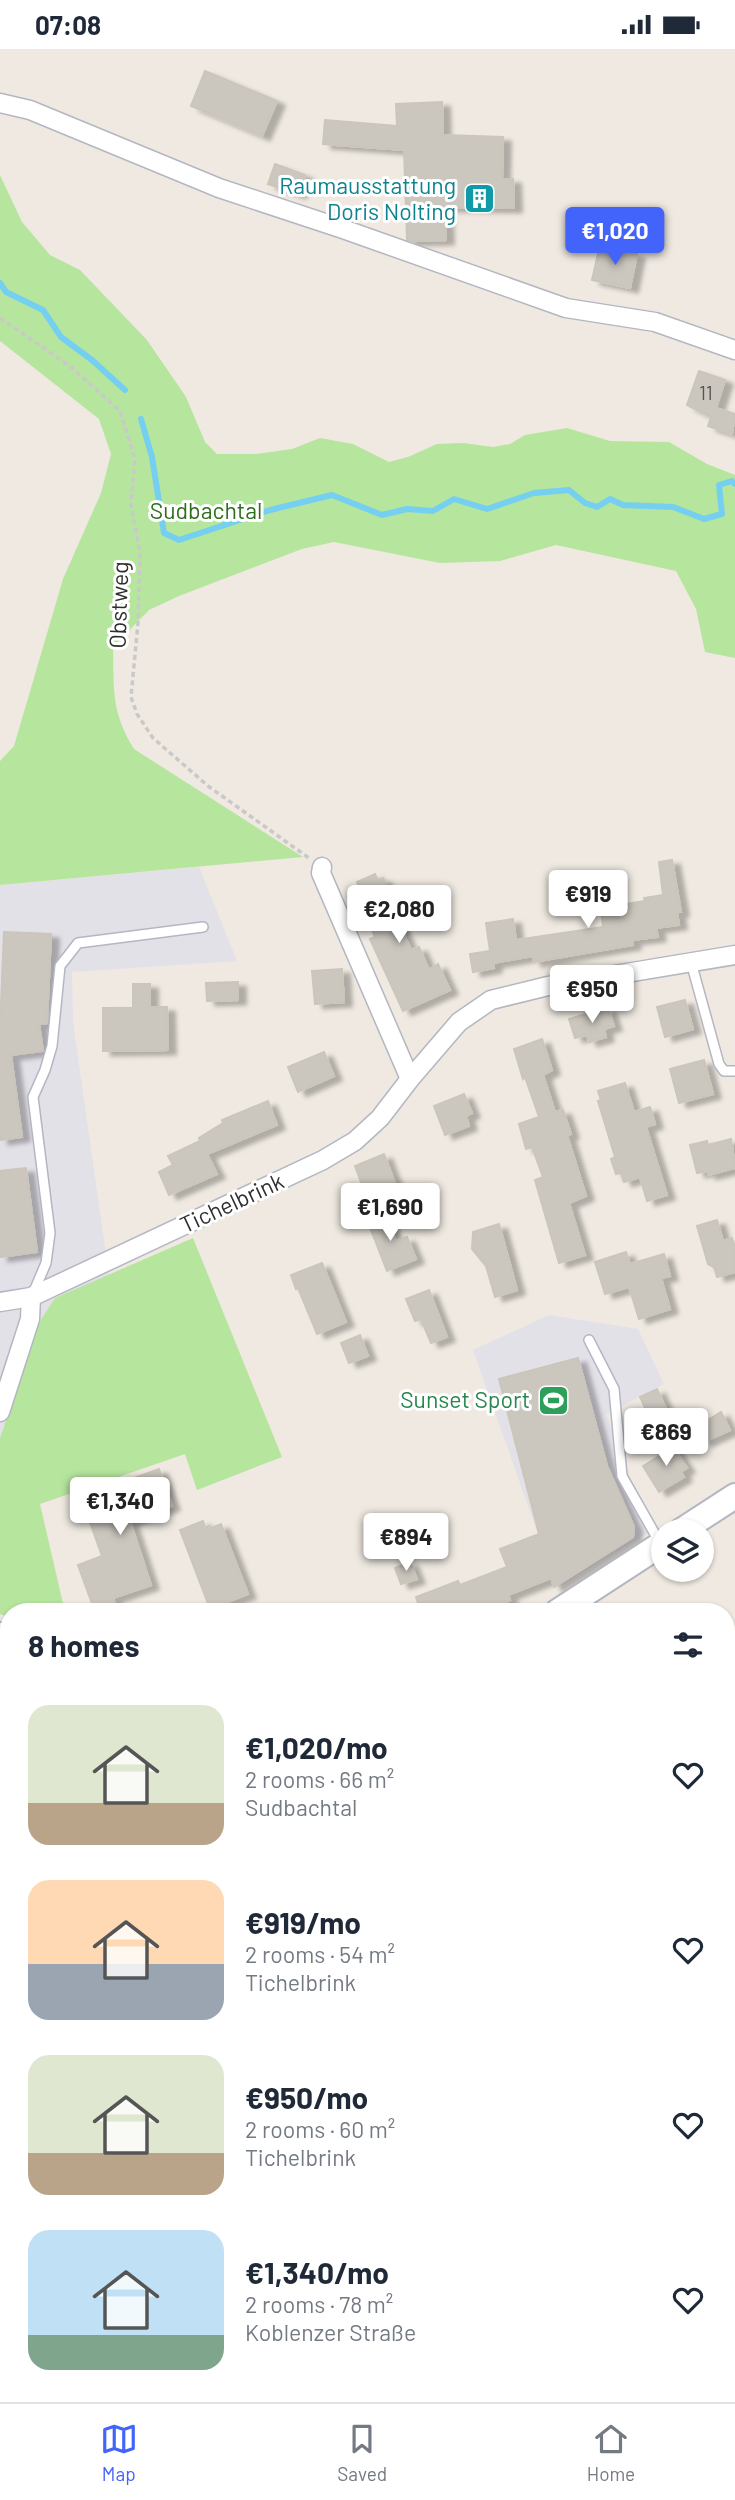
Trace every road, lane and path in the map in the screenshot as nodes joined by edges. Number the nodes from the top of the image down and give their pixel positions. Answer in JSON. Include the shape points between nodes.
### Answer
{"nodes":[{"id":1,"x":0,"y":103,"type":"edge"},
{"id":2,"x":0,"y":318,"type":"edge"},
{"id":3,"x":735,"y":350,"type":"edge"},
{"id":4,"x":322,"y":867,"type":"joint"},
{"id":5,"x":203,"y":927,"type":"dead end"},
{"id":6,"x":735,"y":955,"type":"edge"},
{"id":7,"x":691,"y":962,"type":"junction"},
{"id":8,"x":735,"y":1071,"type":"edge"},
{"id":9,"x":410,"y":1079,"type":"junction"},
{"id":10,"x":31,"y":1297,"type":"junction"},
{"id":11,"x":0,"y":1302,"type":"edge"},
{"id":12,"x":589,"y":1340,"type":"dead end"},
{"id":13,"x":0,"y":1412,"type":"edge"},
{"id":14,"x":732,"y":1504,"type":"edge"},
{"id":15,"x":653,"y":1519,"type":"edge"},
{"id":16,"x":705,"y":1519,"type":"edge"},
{"id":17,"x":651,"y":1550,"type":"edge"},
{"id":18,"x":571,"y":1603,"type":"edge"}],
"edges":[{"from":1,"to":3,"type":"street","via":[[30,110],[219,188],[566,308],[655,322]]},
{"from":2,"to":4,"type":"path","name":"Obstweg","via":[[80,374],[120,411],[135,459],[131,504],[139,567],[131,697],[137,714],[153,738],[208,786]]},
{"from":4,"to":9,"type":"street"},
{"from":5,"to":10,"type":"lane","via":[[78,943],[60,966],[52,1046],[33,1097],[50,1233],[46,1263]]},
{"from":6,"to":7,"type":"street","name":"Tichelbrink"},
{"from":7,"to":8,"type":"lane","via":[[719,1064],[723,1071]]},
{"from":7,"to":9,"type":"street","name":"Tichelbrink","via":[[491,1000],[460,1022]]},
{"from":9,"to":10,"type":"street","name":"Tichelbrink","via":[[380,1118],[355,1141],[323,1160]]},
{"from":10,"to":11,"type":"street","name":"Tichelbrink"},
{"from":10,"to":13,"type":"street","via":[[30,1319]]},
{"from":12,"to":15,"type":"lane","via":[[614,1389],[622,1476]]},
{"from":14,"to":16,"type":"main road"},
{"from":17,"to":18,"type":"main road"}]}
